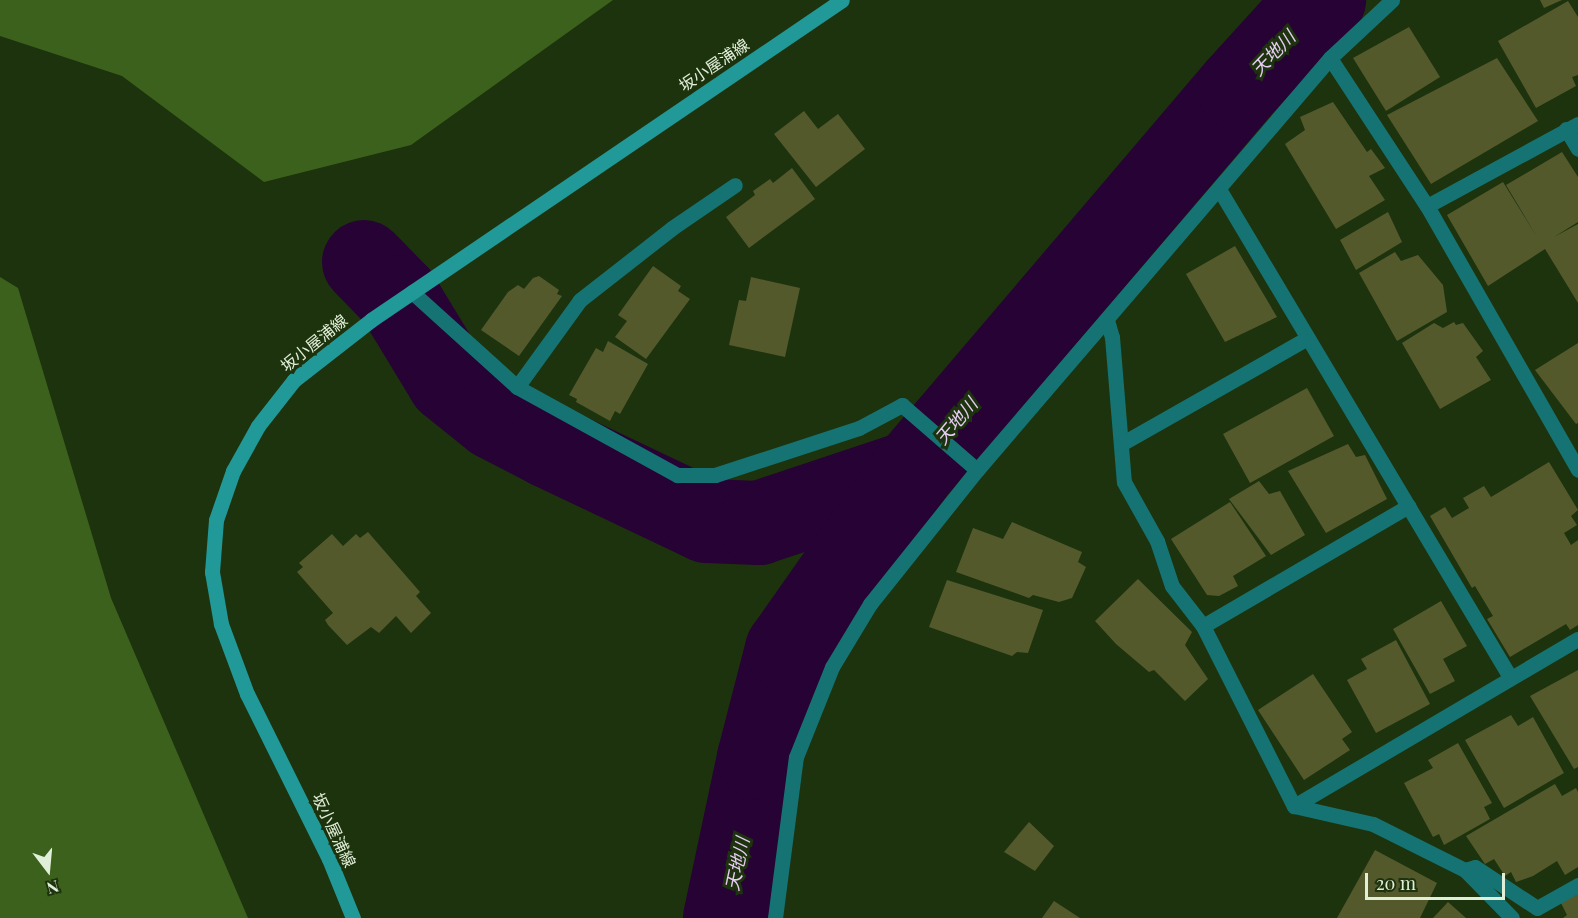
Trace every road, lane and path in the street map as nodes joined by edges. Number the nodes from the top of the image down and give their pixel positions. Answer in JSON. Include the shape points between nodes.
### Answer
{"nodes":[{"id":1,"x":842,"y":0,"type":"edge"},
{"id":2,"x":1392,"y":0,"type":"edge"},
{"id":3,"x":1330,"y":58,"type":"junction"},
{"id":4,"x":1572,"y":127,"type":"edge"},
{"id":5,"x":1578,"y":149,"type":"edge"},
{"id":6,"x":735,"y":185,"type":"dead end"},
{"id":7,"x":1219,"y":189,"type":"junction"},
{"id":8,"x":1427,"y":206,"type":"junction"},
{"id":9,"x":412,"y":292,"type":"junction"},
{"id":10,"x":1107,"y":320,"type":"junction"},
{"id":11,"x":1306,"y":339,"type":"junction"},
{"id":12,"x":517,"y":387,"type":"junction"},
{"id":13,"x":1121,"y":444,"type":"junction"},
{"id":14,"x":972,"y":465,"type":"junction"},
{"id":15,"x":1578,"y":470,"type":"edge"},
{"id":16,"x":1408,"y":506,"type":"junction"},
{"id":17,"x":1203,"y":626,"type":"junction"},
{"id":18,"x":1578,"y":639,"type":"edge"},
{"id":19,"x":1510,"y":677,"type":"junction"},
{"id":20,"x":1294,"y":806,"type":"junction"},
{"id":21,"x":1465,"y":870,"type":"junction"},
{"id":22,"x":1578,"y":885,"type":"edge"},
{"id":23,"x":1539,"y":913,"type":"edge"},
{"id":24,"x":353,"y":918,"type":"edge"},
{"id":25,"x":774,"y":918,"type":"edge"},
{"id":26,"x":1512,"y":918,"type":"edge"}],
"edges":[{"from":1,"to":9,"type":"main road","name":"坂小屋浦線"},
{"from":2,"to":3,"type":"street"},
{"from":3,"to":7,"type":"street"},
{"from":3,"to":8,"type":"street"},
{"from":4,"to":5,"type":"street"},
{"from":4,"to":8,"type":"street"},
{"from":6,"to":12,"type":"street","via":[[672,228],[580,300]]},
{"from":7,"to":10,"type":"street"},
{"from":7,"to":11,"type":"street"},
{"from":8,"to":15,"type":"street"},
{"from":9,"to":12,"type":"street"},
{"from":9,"to":24,"type":"main road","name":"坂小屋浦線","via":[[294,380],[258,426],[233,471],[216,520],[212,572],[221,624],[247,694],[330,859]]},
{"from":10,"to":13,"type":"street"},
{"from":10,"to":14,"type":"street"},
{"from":11,"to":13,"type":"street"},
{"from":11,"to":16,"type":"street"},
{"from":12,"to":14,"type":"street","via":[[677,475],[715,475],[859,428],[902,405]]},
{"from":13,"to":17,"type":"street","via":[[1124,482],[1157,541],[1172,586]]},
{"from":14,"to":25,"type":"street","via":[[870,604],[832,667],[796,757]]},
{"from":16,"to":17,"type":"street"},
{"from":16,"to":19,"type":"street"},
{"from":17,"to":20,"type":"street"},
{"from":18,"to":19,"type":"street"},
{"from":19,"to":20,"type":"street"},
{"from":20,"to":21,"type":"street","via":[[1373,824]]},
{"from":21,"to":23,"type":"street","via":[[1474,867]]},
{"from":21,"to":26,"type":"street"},
{"from":22,"to":23,"type":"street"}]}
